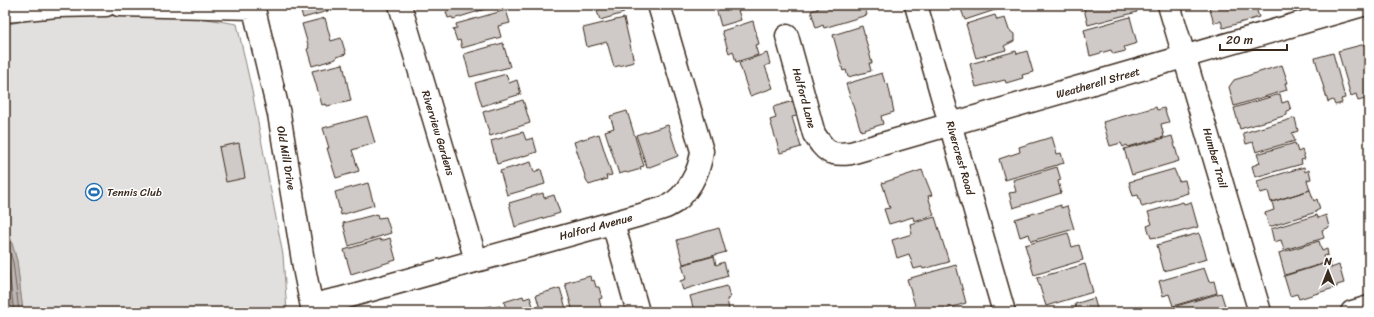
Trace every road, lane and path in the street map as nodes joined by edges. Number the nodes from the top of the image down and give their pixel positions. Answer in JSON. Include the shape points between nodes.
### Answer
{"nodes":[{"id":1,"x":106,"y":5,"type":"edge"},
{"id":2,"x":119,"y":5,"type":"edge"},
{"id":3,"x":400,"y":5,"type":"edge"},
{"id":4,"x":659,"y":5,"type":"edge"},
{"id":5,"x":916,"y":5,"type":"edge"},
{"id":6,"x":1169,"y":5,"type":"edge"},
{"id":7,"x":1363,"y":5,"type":"edge"},
{"id":8,"x":253,"y":7,"type":"edge"},
{"id":9,"x":5,"y":11,"type":"edge"},
{"id":10,"x":787,"y":36,"type":"dead end"},
{"id":11,"x":1185,"y":57,"type":"junction"},
{"id":12,"x":950,"y":125,"type":"junction"},
{"id":13,"x":831,"y":154,"type":"joint"},
{"id":14,"x":613,"y":223,"type":"junction"},
{"id":15,"x":476,"y":260,"type":"junction"},
{"id":16,"x":1369,"y":307,"type":"edge"},
{"id":17,"x":312,"y":308,"type":"edge"},
{"id":18,"x":638,"y":312,"type":"edge"},
{"id":19,"x":1004,"y":312,"type":"edge"},
{"id":20,"x":1260,"y":312,"type":"edge"},
{"id":21,"x":1352,"y":312,"type":"edge"}],
"edges":[{"from":1,"to":9,"type":"street"},
{"from":2,"to":8,"type":"street"},
{"from":3,"to":15,"type":"street","name":"Riverview Gardens"},
{"from":4,"to":14,"type":"street","name":"Halford Avenue","via":[[702,151],[701,162],[688,187],[669,206]]},
{"from":5,"to":12,"type":"street","name":"Rivercrest Road","via":[[946,103]]},
{"from":6,"to":11,"type":"street","name":"Humber Trail"},
{"from":7,"to":11,"type":"street","name":"Weatherell Street"},
{"from":8,"to":17,"type":"street","name":"Old Mill Drive","via":[[279,114]]},
{"from":10,"to":13,"type":"street","name":"Halford Lane","via":[[814,134]]},
{"from":11,"to":12,"type":"street","name":"Weatherell Street"},
{"from":11,"to":20,"type":"street","name":"Humber Trail"},
{"from":12,"to":13,"type":"street","name":"Weatherell Street","via":[[851,153]]},
{"from":12,"to":19,"type":"street","name":"Rivercrest Road"},
{"from":14,"to":15,"type":"street","name":"Halford Avenue"},
{"from":14,"to":18,"type":"street"},
{"from":15,"to":17,"type":"street","name":"Halford Avenue"},
{"from":16,"to":21,"type":"street"}]}
